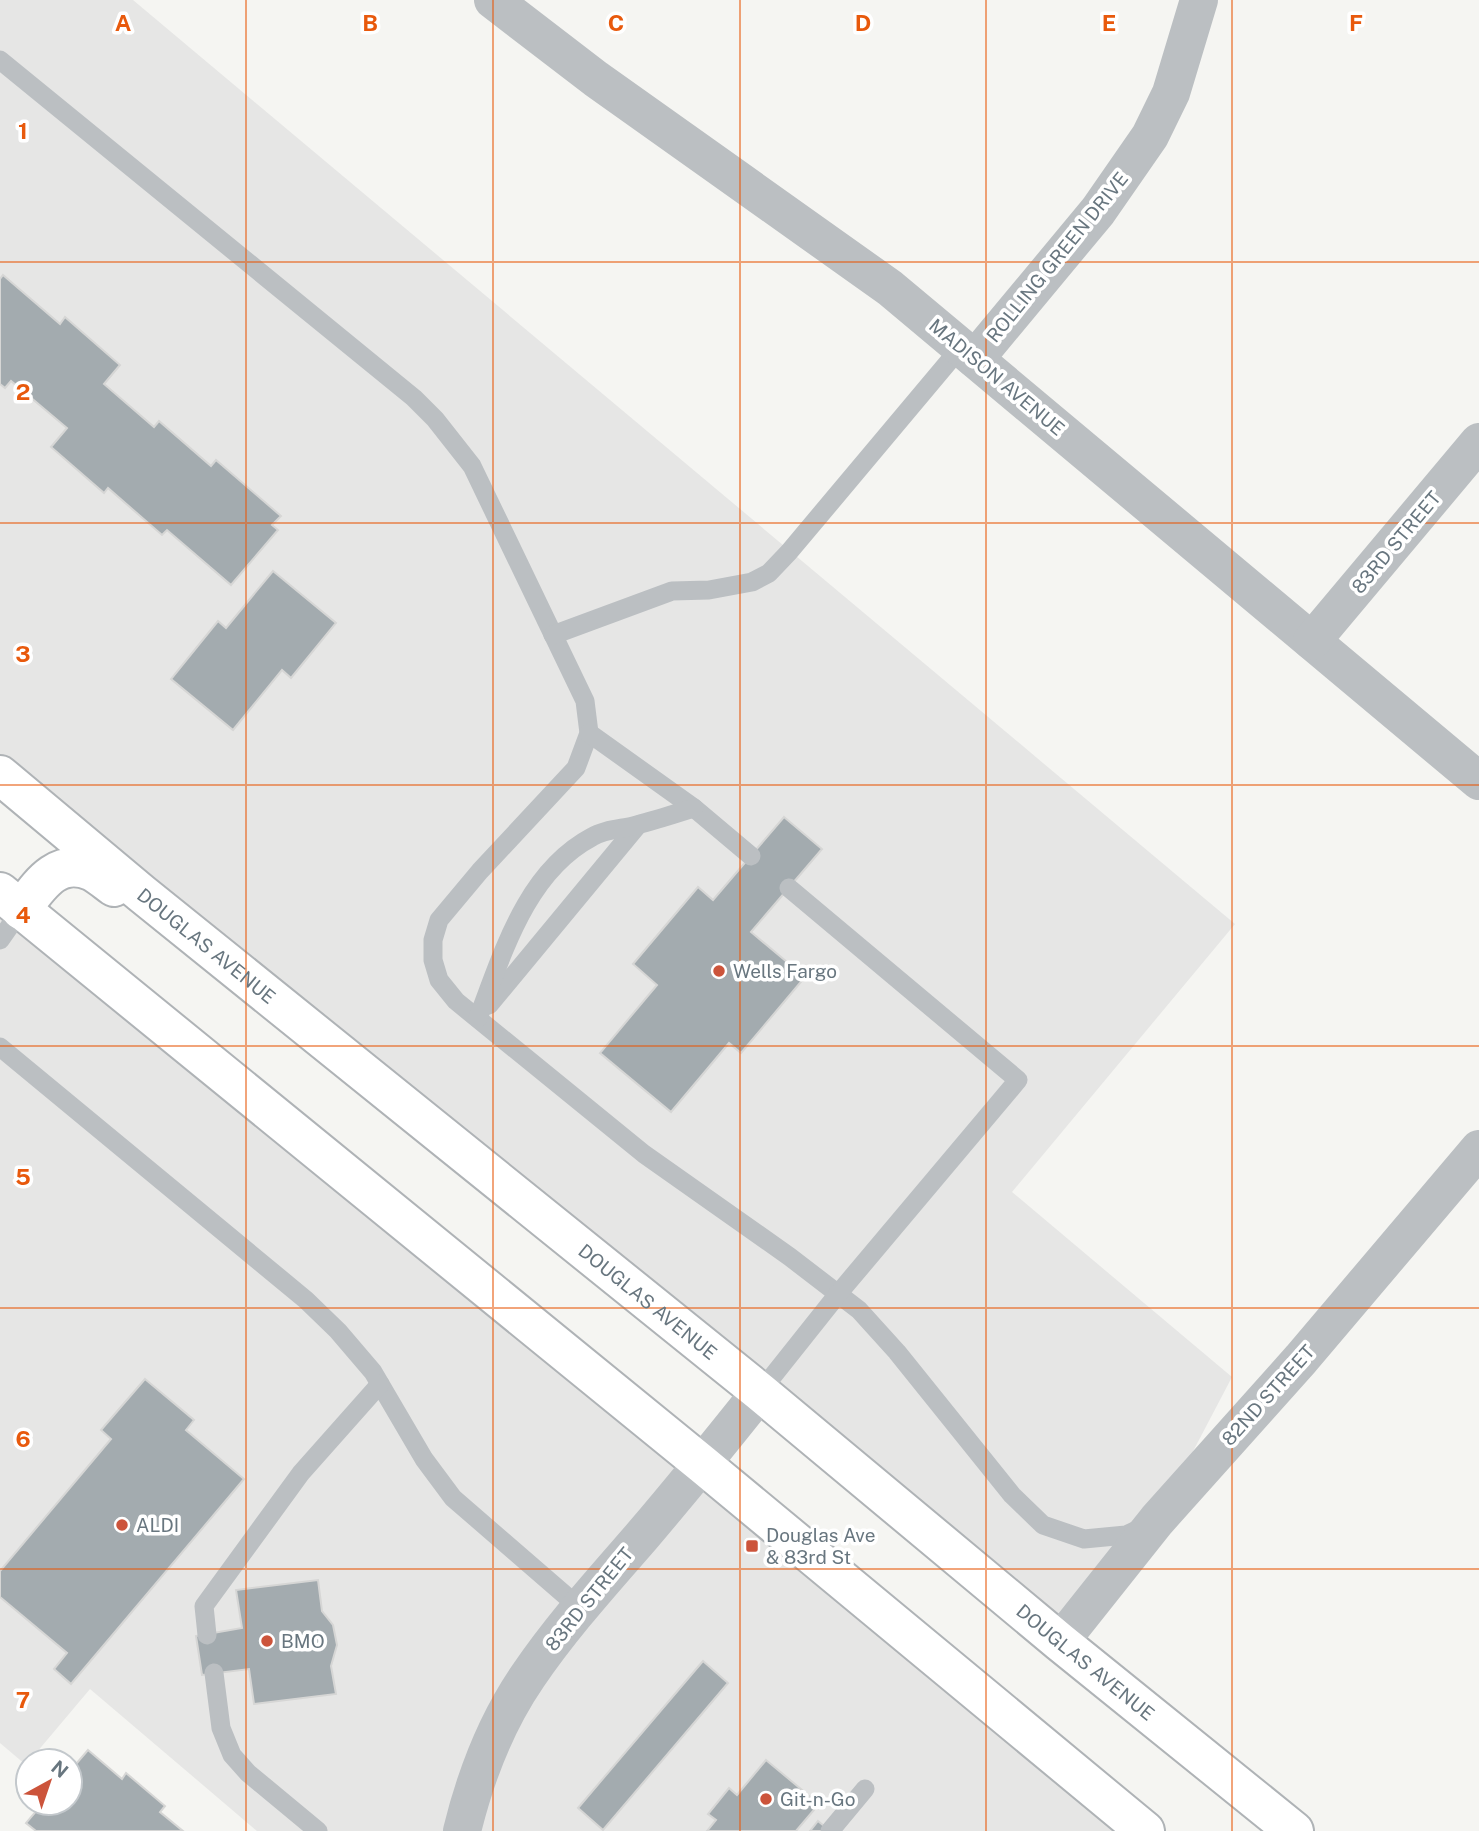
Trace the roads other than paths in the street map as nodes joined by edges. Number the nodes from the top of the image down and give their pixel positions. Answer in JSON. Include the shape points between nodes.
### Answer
{"nodes":[{"id":1,"x":493,"y":0,"type":"edge"},
{"id":2,"x":1199,"y":0,"type":"edge"},
{"id":3,"x":0,"y":60,"type":"edge"},
{"id":4,"x":968,"y":353,"type":"junction"},
{"id":5,"x":1479,"y":442,"type":"edge"},
{"id":6,"x":553,"y":635,"type":"junction"},
{"id":7,"x":1312,"y":641,"type":"junction"},
{"id":8,"x":589,"y":733,"type":"junction"},
{"id":9,"x":0,"y":775,"type":"edge"},
{"id":10,"x":1479,"y":781,"type":"edge"},
{"id":11,"x":694,"y":808,"type":"junction"},
{"id":12,"x":638,"y":825,"type":"junction"},
{"id":13,"x":751,"y":856,"type":"dead end"},
{"id":14,"x":789,"y":888,"type":"dead end"},
{"id":15,"x":7,"y":914,"type":"edge"},
{"id":16,"x":250,"y":981,"type":"junction"},
{"id":17,"x":478,"y":1018,"type":"junction"},
{"id":18,"x":0,"y":1047,"type":"edge"},
{"id":19,"x":1479,"y":1149,"type":"edge"},
{"id":20,"x":838,"y":1294,"type":"junction"},
{"id":21,"x":380,"y":1384,"type":"junction"},
{"id":22,"x":760,"y":1392,"type":"junction"},
{"id":23,"x":702,"y":1464,"type":"junction"},
{"id":24,"x":1157,"y":1520,"type":"junction"},
{"id":25,"x":580,"y":1608,"type":"junction"},
{"id":26,"x":207,"y":1635,"type":"dead end"},
{"id":27,"x":1060,"y":1642,"type":"junction"},
{"id":28,"x":214,"y":1673,"type":"dead end"},
{"id":29,"x":865,"y":1789,"type":"dead end"},
{"id":30,"x":318,"y":1831,"type":"edge"},
{"id":31,"x":462,"y":1831,"type":"edge"},
{"id":32,"x":830,"y":1831,"type":"edge"},
{"id":33,"x":1145,"y":1831,"type":"edge"},
{"id":34,"x":1294,"y":1831,"type":"edge"}],
"edges":[{"from":1,"to":4,"type":"street","name":"MADISON AVENUE","via":[[890,288]]},
{"from":2,"to":4,"type":"street","name":"ROLLING GREEN DRIVE","via":[[1171,93],[1150,136],[1098,211]]},
{"from":3,"to":6,"type":"lane","via":[[435,419],[471,466]]},
{"from":4,"to":6,"type":"lane","via":[[769,573],[752,582],[709,590],[672,591]]},
{"from":4,"to":7,"type":"street","name":"MADISON AVENUE"},
{"from":5,"to":7,"type":"street","name":"83RD STREET"},
{"from":6,"to":8,"type":"lane","via":[[585,701]]},
{"from":7,"to":10,"type":"street","name":"MADISON AVENUE"},
{"from":8,"to":11,"type":"lane"},
{"from":8,"to":17,"type":"lane","via":[[576,768],[439,920],[433,960],[439,980]]},
{"from":9,"to":16,"type":"main road","name":"DOUGLAS AVENUE"},
{"from":11,"to":12,"type":"lane"},
{"from":11,"to":13,"type":"lane"},
{"from":12,"to":17,"type":"lane"},
{"from":12,"to":17,"type":"lane","via":[[593,836],[556,865],[522,911]]},
{"from":14,"to":20,"type":"lane","via":[[1018,1080]]},
{"from":15,"to":16,"type":"main road","via":[[45,878],[69,866],[92,872],[213,967]]},
{"from":15,"to":23,"type":"main road"},
{"from":16,"to":22,"type":"main road","name":"DOUGLAS AVENUE"},
{"from":17,"to":20,"type":"lane","via":[[644,1154]]},
{"from":18,"to":21,"type":"lane","via":[[306,1300],[338,1331]]},
{"from":19,"to":24,"type":"street","name":"82ND STREET"},
{"from":20,"to":22,"type":"lane"},
{"from":20,"to":24,"type":"lane","via":[[897,1352],[1012,1495],[1043,1525],[1084,1539],[1126,1535]]},
{"from":21,"to":25,"type":"lane","via":[[453,1498]]},
{"from":21,"to":26,"type":"lane","via":[[301,1474],[204,1606]]},
{"from":22,"to":23,"type":"street","name":"83RD STREET"},
{"from":22,"to":27,"type":"main road","name":"DOUGLAS AVENUE"},
{"from":23,"to":25,"type":"street","name":"83RD STREET"},
{"from":23,"to":33,"type":"main road"},
{"from":24,"to":27,"type":"street","name":"82ND STREET"},
{"from":25,"to":31,"type":"street","name":"83RD STREET","via":[[527,1678],[494,1738]]},
{"from":27,"to":34,"type":"main road","name":"DOUGLAS AVENUE"},
{"from":28,"to":30,"type":"lane","via":[[221,1728],[232,1755]]},
{"from":29,"to":32,"type":"lane"}]}
